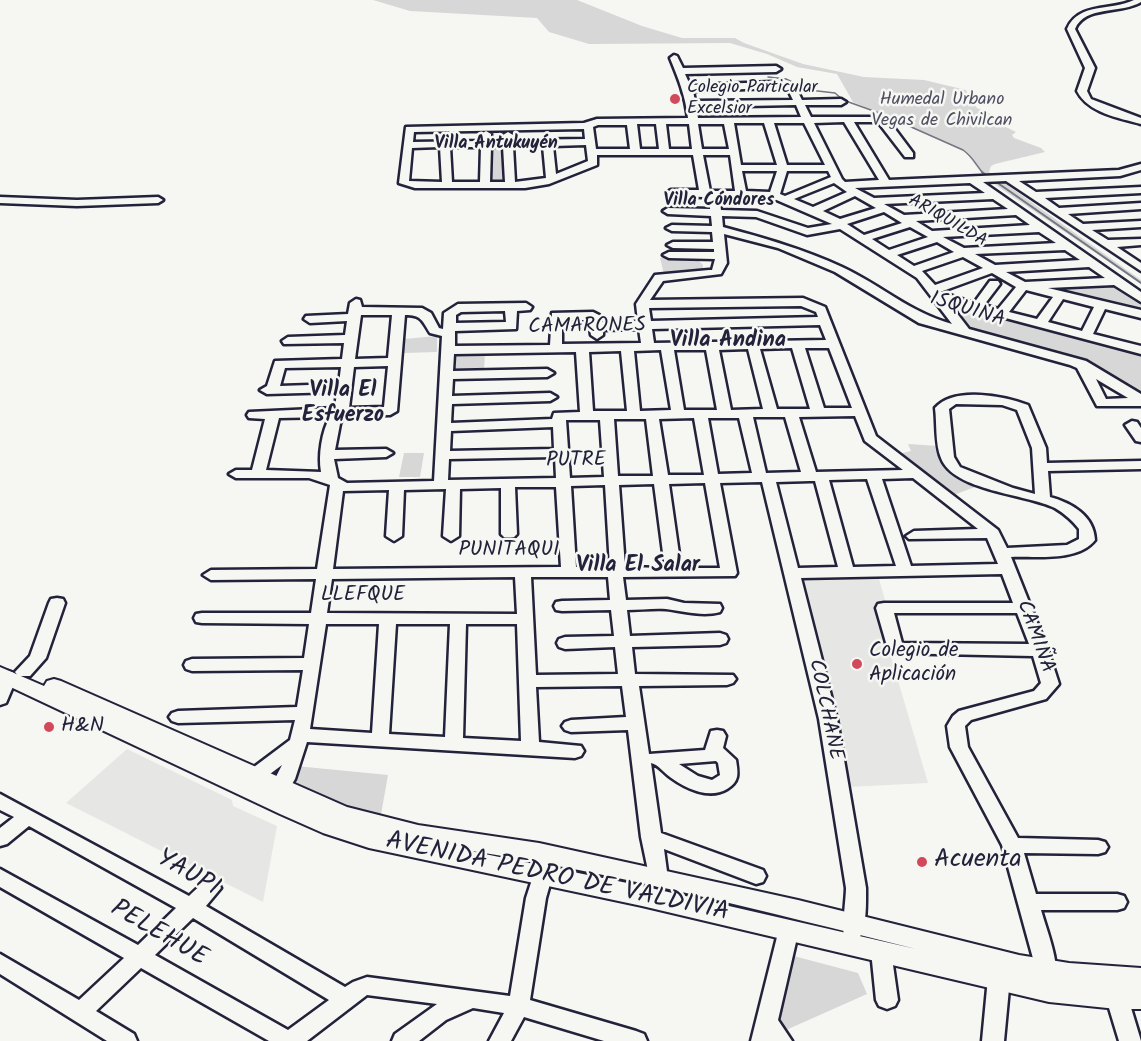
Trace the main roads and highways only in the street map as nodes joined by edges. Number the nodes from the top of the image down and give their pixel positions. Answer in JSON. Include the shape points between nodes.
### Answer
{"nodes":[{"id":1,"x":8,"y":671,"type":"edge"},
{"id":2,"x":277,"y":794,"type":"junction"},
{"id":3,"x":446,"y":838,"type":"junction"},
{"id":4,"x":544,"y":868,"type":"junction"},
{"id":5,"x":648,"y":876,"type":"junction"},
{"id":6,"x":851,"y":935,"type":"junction"},
{"id":7,"x":1141,"y":979,"type":"edge"},
{"id":8,"x":1048,"y":980,"type":"junction"},
{"id":9,"x":1129,"y":998,"type":"edge"}],
"edges":[{"from":1,"to":2,"type":"main road","name":"AVENIDA PEDRO DE VALDIVIA"},
{"from":2,"to":3,"type":"main road","name":"AVENIDA PEDRO DE VALDIVIA","via":[[377,825]]},
{"from":2,"to":4,"type":"main road","name":"AVENIDA PEDRO DE VALDIVIA","via":[[331,827],[369,839]]},
{"from":3,"to":4,"type":"main road","via":[[467,848]]},
{"from":3,"to":5,"type":"main road","name":"AVENIDA PEDRO DE VALDIVIA","via":[[538,852]]},
{"from":4,"to":5,"type":"main road"},
{"from":4,"to":6,"type":"main road","name":"AVENIDA PEDRO DE VALDIVIA","via":[[789,929]]},
{"from":5,"to":6,"type":"main road","name":"AVENIDA PEDRO DE VALDIVIA"},
{"from":6,"to":8,"type":"main road","name":"AVENIDA PEDRO DE VALDIVIA"},
{"from":6,"to":8,"type":"main road","name":"AVENIDA PEDRO DE VALDIVIA","via":[[881,951],[999,978]]},
{"from":7,"to":8,"type":"main road","name":"AVENIDA PEDRO DE VALDIVIA"},
{"from":8,"to":9,"type":"main road","name":"AVENIDA PEDRO DE VALDIVIA"}]}
